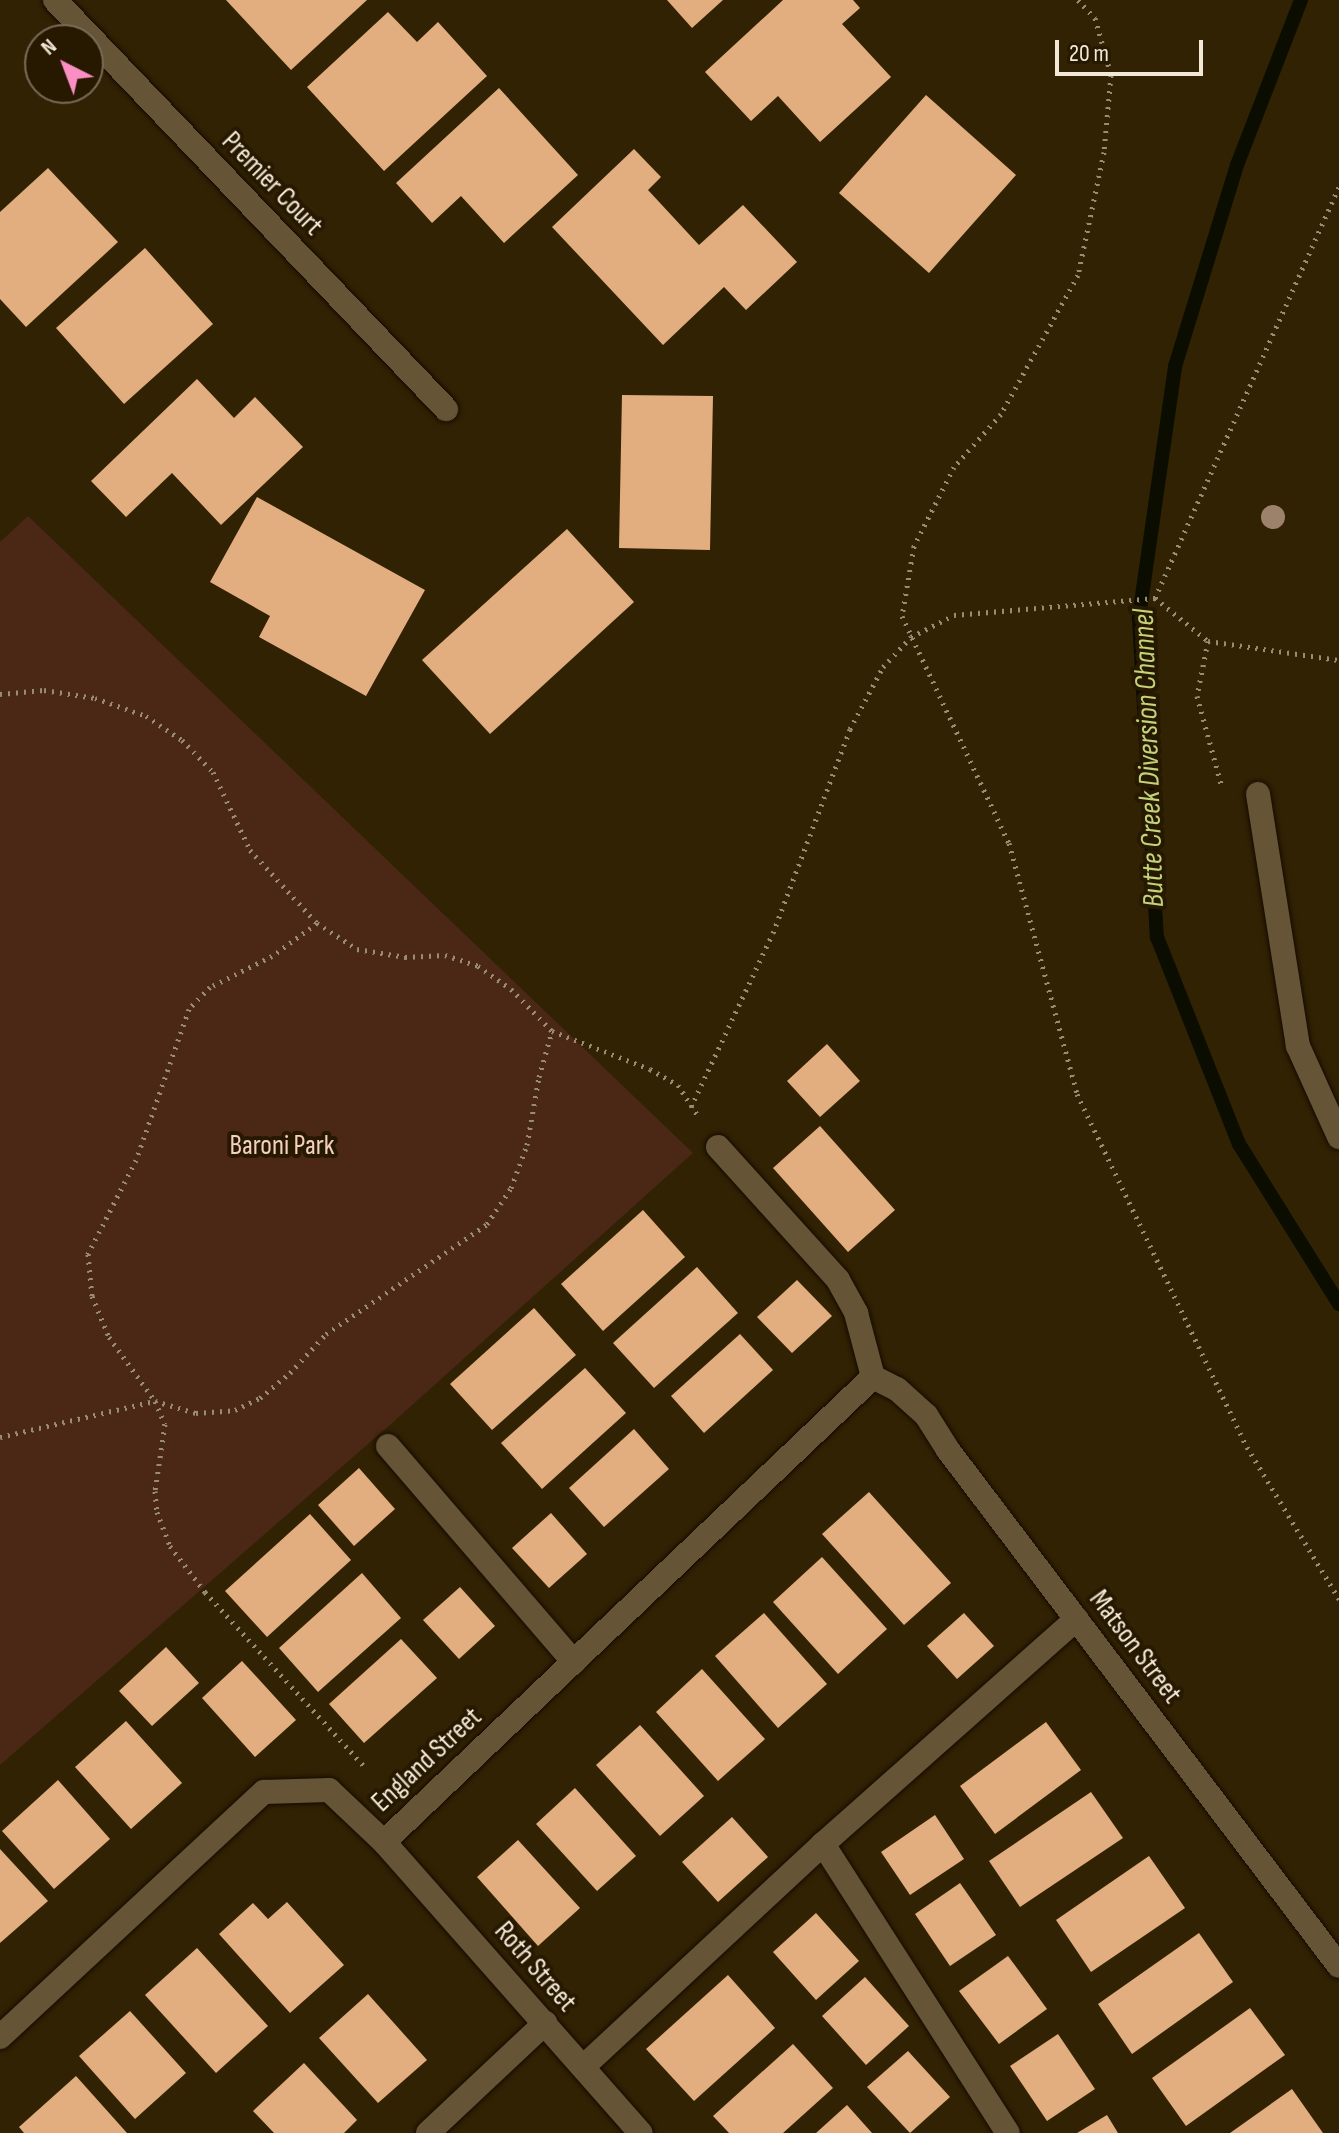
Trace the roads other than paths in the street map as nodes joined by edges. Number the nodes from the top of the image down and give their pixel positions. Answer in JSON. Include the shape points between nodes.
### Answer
{"nodes":[{"id":1,"x":55,"y":0,"type":"edge"},
{"id":2,"x":446,"y":409,"type":"dead end"},
{"id":3,"x":1258,"y":794,"type":"dead end"},
{"id":4,"x":1339,"y":1137,"type":"edge"},
{"id":5,"x":718,"y":1147,"type":"road end"},
{"id":6,"x":873,"y":1377,"type":"junction"},
{"id":7,"x":388,"y":1446,"type":"dead end"},
{"id":8,"x":1076,"y":1619,"type":"junction"},
{"id":9,"x":574,"y":1662,"type":"junction"},
{"id":10,"x":384,"y":1842,"type":"junction"},
{"id":11,"x":823,"y":1844,"type":"junction"},
{"id":12,"x":1339,"y":1966,"type":"edge"},
{"id":13,"x":545,"y":2023,"type":"junction"},
{"id":14,"x":0,"y":2037,"type":"edge"},
{"id":15,"x":583,"y":2067,"type":"junction"},
{"id":16,"x":428,"y":2133,"type":"edge"},
{"id":17,"x":641,"y":2133,"type":"edge"},
{"id":18,"x":1008,"y":2133,"type":"edge"}],
"edges":[{"from":1,"to":2,"type":"street","name":"Premier Court"},
{"from":3,"to":4,"type":"street","via":[[1298,1046]]},
{"from":5,"to":6,"type":"street","via":[[838,1280],[856,1313]]},
{"from":6,"to":8,"type":"street","name":"Matson Street","via":[[897,1389],[926,1415]]},
{"from":6,"to":9,"type":"street","name":"England Street"},
{"from":7,"to":9,"type":"street"},
{"from":8,"to":11,"type":"street"},
{"from":8,"to":12,"type":"street","name":"Matson Street"},
{"from":9,"to":10,"type":"street","name":"England Street"},
{"from":10,"to":13,"type":"street","name":"Roth Street"},
{"from":10,"to":14,"type":"street","name":"England Street","via":[[329,1790],[264,1792]]},
{"from":11,"to":15,"type":"street"},
{"from":11,"to":18,"type":"street"},
{"from":13,"to":15,"type":"street","name":"Roth Street"},
{"from":13,"to":16,"type":"street"},
{"from":15,"to":17,"type":"street","name":"Roth Street"}]}
